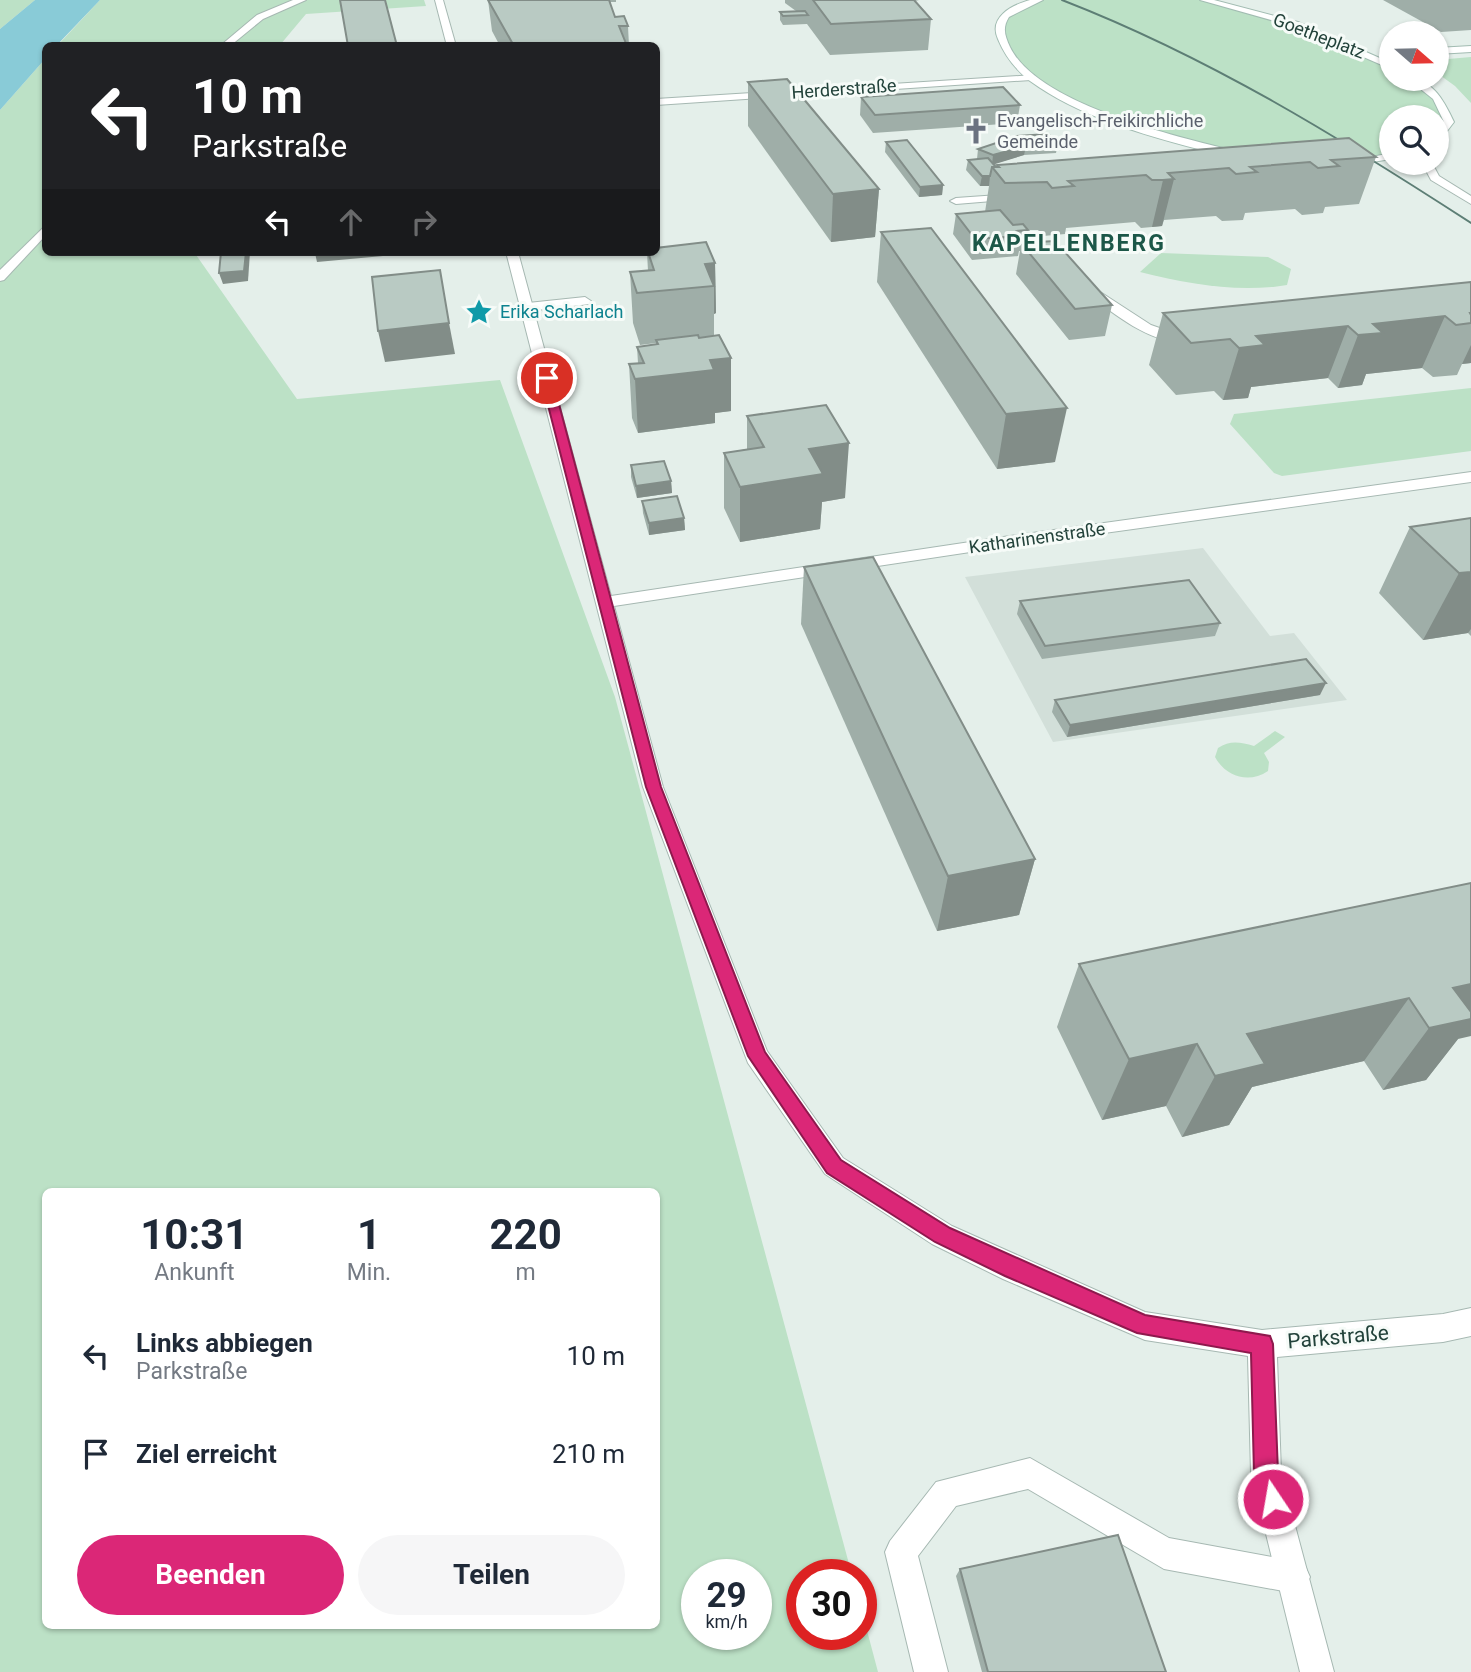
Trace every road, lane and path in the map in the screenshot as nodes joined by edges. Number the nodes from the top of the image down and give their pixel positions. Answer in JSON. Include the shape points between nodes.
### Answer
{"nodes":[{"id":1,"x":302,"y":0,"type":"edge"},
{"id":2,"x":439,"y":0,"type":"edge"},
{"id":3,"x":1039,"y":0,"type":"edge"},
{"id":4,"x":1204,"y":0,"type":"edge"},
{"id":5,"x":228,"y":42,"type":"edge"},
{"id":6,"x":451,"y":42,"type":"edge"},
{"id":7,"x":1471,"y":49,"type":"edge"},
{"id":8,"x":1449,"y":50,"type":"edge"},
{"id":9,"x":1370,"y":55,"type":"junction"},
{"id":10,"x":1379,"y":55,"type":"edge"},
{"id":11,"x":1379,"y":60,"type":"edge"},
{"id":12,"x":1031,"y":76,"type":"junction"},
{"id":13,"x":1429,"y":91,"type":"edge"},
{"id":14,"x":660,"y":102,"type":"edge"},
{"id":15,"x":1441,"y":105,"type":"edge"},
{"id":16,"x":1241,"y":154,"type":"edge"},
{"id":17,"x":1379,"y":157,"type":"edge"},
{"id":18,"x":1331,"y":163,"type":"edge"},
{"id":19,"x":1433,"y":175,"type":"edge"},
{"id":20,"x":1023,"y":196,"type":"edge"},
{"id":21,"x":956,"y":201,"type":"dead end"},
{"id":22,"x":1471,"y":201,"type":"edge"},
{"id":23,"x":42,"y":232,"type":"edge"},
{"id":24,"x":513,"y":256,"type":"edge"},
{"id":25,"x":0,"y":278,"type":"edge"},
{"id":26,"x":1079,"y":280,"type":"edge"},
{"id":27,"x":585,"y":301,"type":"dead end"},
{"id":28,"x":528,"y":307,"type":"junction"},
{"id":29,"x":1199,"y":335,"type":"edge"},
{"id":30,"x":1471,"y":477,"type":"edge"},
{"id":31,"x":604,"y":602,"type":"junction"},
{"id":32,"x":1471,"y":1322,"type":"edge"},
{"id":33,"x":1262,"y":1344,"type":"junction"},
{"id":34,"x":1294,"y":1577,"type":"junction"},
{"id":35,"x":931,"y":1672,"type":"edge"},
{"id":36,"x":1317,"y":1672,"type":"edge"}],
"edges":[{"from":1,"to":5,"type":"street","via":[[280,5],[248,22]]},
{"from":2,"to":6,"type":"street"},
{"from":3,"to":12,"type":"street","via":[[1005,9],[998,26],[1001,45]]},
{"from":4,"to":9,"type":"street","name":"Goetheplatz","via":[[1295,24]]},
{"from":7,"to":8,"type":"street"},
{"from":9,"to":10,"type":"street"},
{"from":9,"to":11,"type":"street","name":"Goetheplatz"},
{"from":12,"to":14,"type":"street","name":"Herderstraße"},
{"from":12,"to":16,"type":"street","via":[[1135,129]]},
{"from":13,"to":15,"type":"street"},
{"from":17,"to":18,"type":"street"},
{"from":19,"to":22,"type":"street"},
{"from":20,"to":21,"type":"street"},
{"from":23,"to":25,"type":"street"},
{"from":24,"to":28,"type":"street","name":"Parkstraße"},
{"from":26,"to":29,"type":"street","via":[[1128,320],[1172,337]]},
{"from":27,"to":28,"type":"street"},
{"from":28,"to":31,"type":"street","name":"Parkstraße"},
{"from":30,"to":31,"type":"street","name":"Katharinenstraße"},
{"from":31,"to":33,"type":"street","name":"Parkstraße","via":[[653,787],[757,1056],[834,1166],[942,1235],[1145,1326]]},
{"from":32,"to":33,"type":"street","name":"Parkstraße"},
{"from":33,"to":34,"type":"street","via":[[1266,1473]]},
{"from":34,"to":35,"type":"street","via":[[1164,1553],[1030,1473],[947,1493],[901,1552]]},
{"from":34,"to":36,"type":"street"}]}
